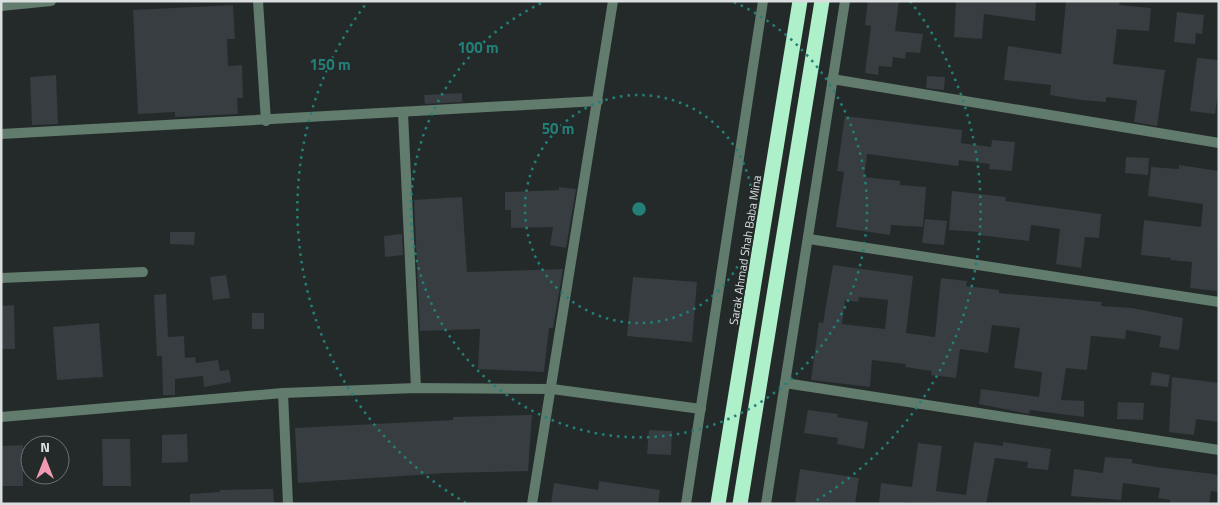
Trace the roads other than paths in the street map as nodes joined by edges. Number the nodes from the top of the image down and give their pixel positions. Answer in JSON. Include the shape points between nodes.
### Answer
{"nodes":[{"id":1,"x":51,"y":1,"type":"edge"},
{"id":2,"x":258,"y":1,"type":"edge"},
{"id":3,"x":613,"y":1,"type":"edge"},
{"id":4,"x":763,"y":1,"type":"edge"},
{"id":5,"x":800,"y":1,"type":"edge"},
{"id":6,"x":822,"y":1,"type":"edge"},
{"id":7,"x":845,"y":1,"type":"edge"},
{"id":8,"x":1,"y":6,"type":"edge"},
{"id":9,"x":832,"y":80,"type":"junction"},
{"id":10,"x":598,"y":101,"type":"junction"},
{"id":11,"x":402,"y":113,"type":"junction"},
{"id":12,"x":266,"y":121,"type":"junction"},
{"id":13,"x":1,"y":134,"type":"edge"},
{"id":14,"x":1219,"y":143,"type":"edge"},
{"id":15,"x":809,"y":239,"type":"junction"},
{"id":16,"x":143,"y":272,"type":"dead end"},
{"id":17,"x":1,"y":278,"type":"edge"},
{"id":18,"x":1219,"y":302,"type":"edge"},
{"id":19,"x":785,"y":383,"type":"junction"},
{"id":20,"x":416,"y":388,"type":"junction"},
{"id":21,"x":552,"y":388,"type":"junction"},
{"id":22,"x":283,"y":393,"type":"junction"},
{"id":23,"x":700,"y":409,"type":"junction"},
{"id":24,"x":1,"y":417,"type":"edge"},
{"id":25,"x":1219,"y":450,"type":"edge"},
{"id":26,"x":288,"y":504,"type":"edge"},
{"id":27,"x":532,"y":504,"type":"edge"},
{"id":28,"x":686,"y":504,"type":"edge"},
{"id":29,"x":718,"y":504,"type":"edge"},
{"id":30,"x":740,"y":504,"type":"edge"},
{"id":31,"x":766,"y":504,"type":"edge"}],
"edges":[{"from":1,"to":8,"type":"street"},
{"from":2,"to":12,"type":"street"},
{"from":3,"to":10,"type":"street"},
{"from":4,"to":23,"type":"street"},
{"from":5,"to":29,"type":"highway","name":"Sarak Ahmad Shah Baba Mina"},
{"from":6,"to":30,"type":"highway"},
{"from":7,"to":9,"type":"street"},
{"from":9,"to":14,"type":"street"},
{"from":9,"to":15,"type":"street"},
{"from":10,"to":11,"type":"street"},
{"from":10,"to":21,"type":"street"},
{"from":11,"to":12,"type":"street"},
{"from":11,"to":20,"type":"street"},
{"from":12,"to":13,"type":"street"},
{"from":15,"to":18,"type":"street"},
{"from":15,"to":19,"type":"street"},
{"from":16,"to":17,"type":"street"},
{"from":19,"to":25,"type":"street"},
{"from":19,"to":31,"type":"street"},
{"from":20,"to":21,"type":"street"},
{"from":20,"to":22,"type":"street"},
{"from":21,"to":23,"type":"street"},
{"from":21,"to":27,"type":"street"},
{"from":22,"to":24,"type":"street"},
{"from":22,"to":26,"type":"street"},
{"from":23,"to":28,"type":"street"}]}
